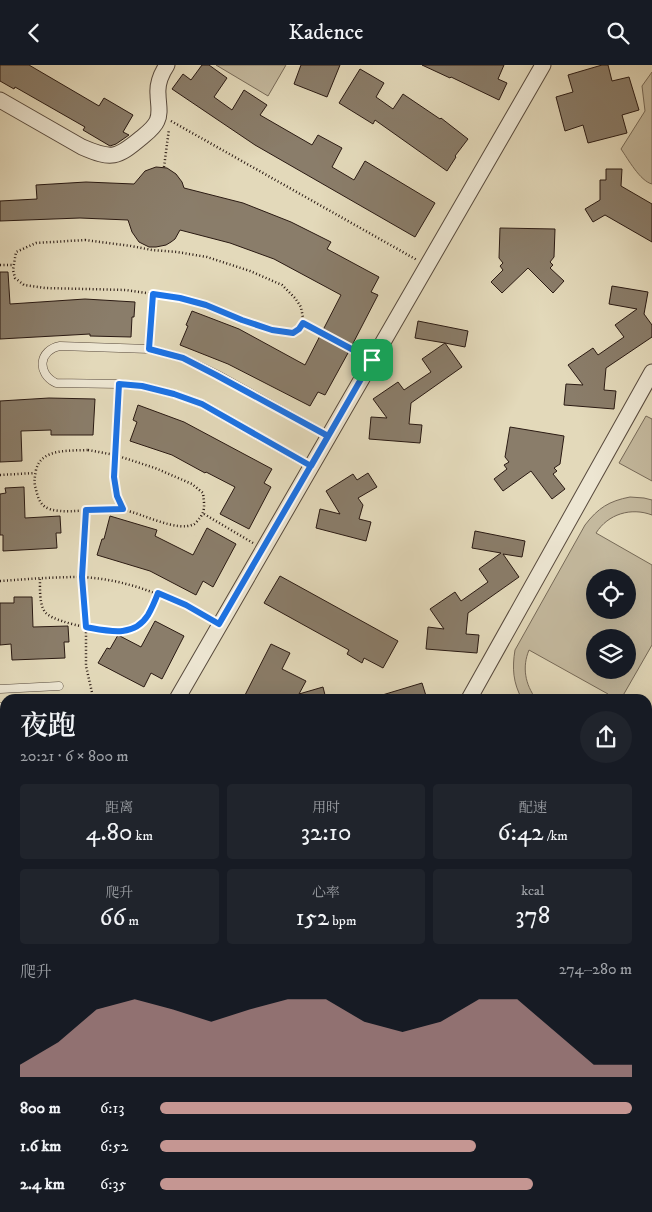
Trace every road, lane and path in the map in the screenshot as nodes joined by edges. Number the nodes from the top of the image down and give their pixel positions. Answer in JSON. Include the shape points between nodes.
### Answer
{"nodes":[{"id":1,"x":167,"y":65,"type":"edge"},
{"id":2,"x":543,"y":65,"type":"edge"},
{"id":3,"x":0,"y":100,"type":"edge"},
{"id":4,"x":164,"y":167,"type":"dead end"},
{"id":5,"x":0,"y":265,"type":"edge"},
{"id":6,"x":14,"y":265,"type":"junction"},
{"id":7,"x":427,"y":266,"type":"junction"},
{"id":8,"x":153,"y":294,"type":"junction"},
{"id":9,"x":303,"y":323,"type":"junction"},
{"id":10,"x":149,"y":349,"type":"junction"},
{"id":11,"x":372,"y":360,"type":"junction"},
{"id":12,"x":652,"y":372,"type":"edge"},
{"id":13,"x":119,"y":384,"type":"junction"},
{"id":14,"x":328,"y":436,"type":"junction"},
{"id":15,"x":115,"y":455,"type":"junction"},
{"id":16,"x":311,"y":466,"type":"junction"},
{"id":17,"x":35,"y":473,"type":"junction"},
{"id":18,"x":0,"y":475,"type":"edge"},
{"id":19,"x":123,"y":509,"type":"junction"},
{"id":20,"x":86,"y":510,"type":"junction"},
{"id":21,"x":203,"y":514,"type":"junction"},
{"id":22,"x":263,"y":548,"type":"junction"},
{"id":23,"x":82,"y":577,"type":"junction"},
{"id":24,"x":40,"y":579,"type":"junction"},
{"id":25,"x":0,"y":581,"type":"edge"},
{"id":26,"x":158,"y":593,"type":"junction"},
{"id":27,"x":219,"y":624,"type":"junction"},
{"id":28,"x":86,"y":627,"type":"junction"},
{"id":29,"x":59,"y":686,"type":"dead end"},
{"id":30,"x":0,"y":689,"type":"edge"},
{"id":31,"x":93,"y":694,"type":"edge"},
{"id":32,"x":180,"y":694,"type":"edge"},
{"id":33,"x":472,"y":694,"type":"edge"}],
"edges":[{"from":1,"to":3,"type":"street","via":[[159,81],[158,121],[119,154],[104,155],[82,147]]},
{"from":2,"to":7,"type":"street"},
{"from":4,"to":7,"type":"path","via":[[170,121]]},
{"from":5,"to":6,"type":"path"},
{"from":6,"to":8,"type":"path","via":[[15,278],[24,285]]},
{"from":6,"to":9,"type":"path","via":[[16,252],[36,243],[84,241],[207,257],[282,285],[301,307]]},
{"from":7,"to":11,"type":"street"},
{"from":8,"to":9,"type":"path","via":[[206,305],[272,330],[293,333]]},
{"from":8,"to":10,"type":"path"},
{"from":9,"to":11,"type":"path"},
{"from":10,"to":13,"type":"lane","via":[[60,346],[51,349],[43,359],[45,374],[56,383]]},
{"from":10,"to":14,"type":"lane","via":[[183,358]]},
{"from":11,"to":14,"type":"street"},
{"from":12,"to":33,"type":"street"},
{"from":13,"to":15,"type":"path"},
{"from":13,"to":16,"type":"lane","via":[[142,386],[202,404]]},
{"from":14,"to":16,"type":"street"},
{"from":15,"to":17,"type":"path","via":[[88,450],[62,451],[46,455],[37,464]]},
{"from":15,"to":19,"type":"path","via":[[114,477]]},
{"from":15,"to":21,"type":"path","via":[[192,484],[203,493]]},
{"from":16,"to":22,"type":"street"},
{"from":17,"to":18,"type":"path"},
{"from":17,"to":20,"type":"path","via":[[38,497],[44,506],[71,512]]},
{"from":19,"to":20,"type":"path"},
{"from":19,"to":21,"type":"path","via":[[182,526],[195,524]]},
{"from":20,"to":23,"type":"path"},
{"from":21,"to":22,"type":"path"},
{"from":22,"to":27,"type":"street"},
{"from":23,"to":24,"type":"path"},
{"from":23,"to":26,"type":"path","via":[[121,582]]},
{"from":23,"to":28,"type":"path"},
{"from":24,"to":25,"type":"path"},
{"from":24,"to":28,"type":"path","via":[[45,612],[54,618]]},
{"from":26,"to":27,"type":"path"},
{"from":26,"to":28,"type":"path","via":[[147,617],[136,629],[124,632]]},
{"from":27,"to":32,"type":"street"},
{"from":28,"to":31,"type":"path","via":[[86,666]]},
{"from":29,"to":30,"type":"lane"}]}
